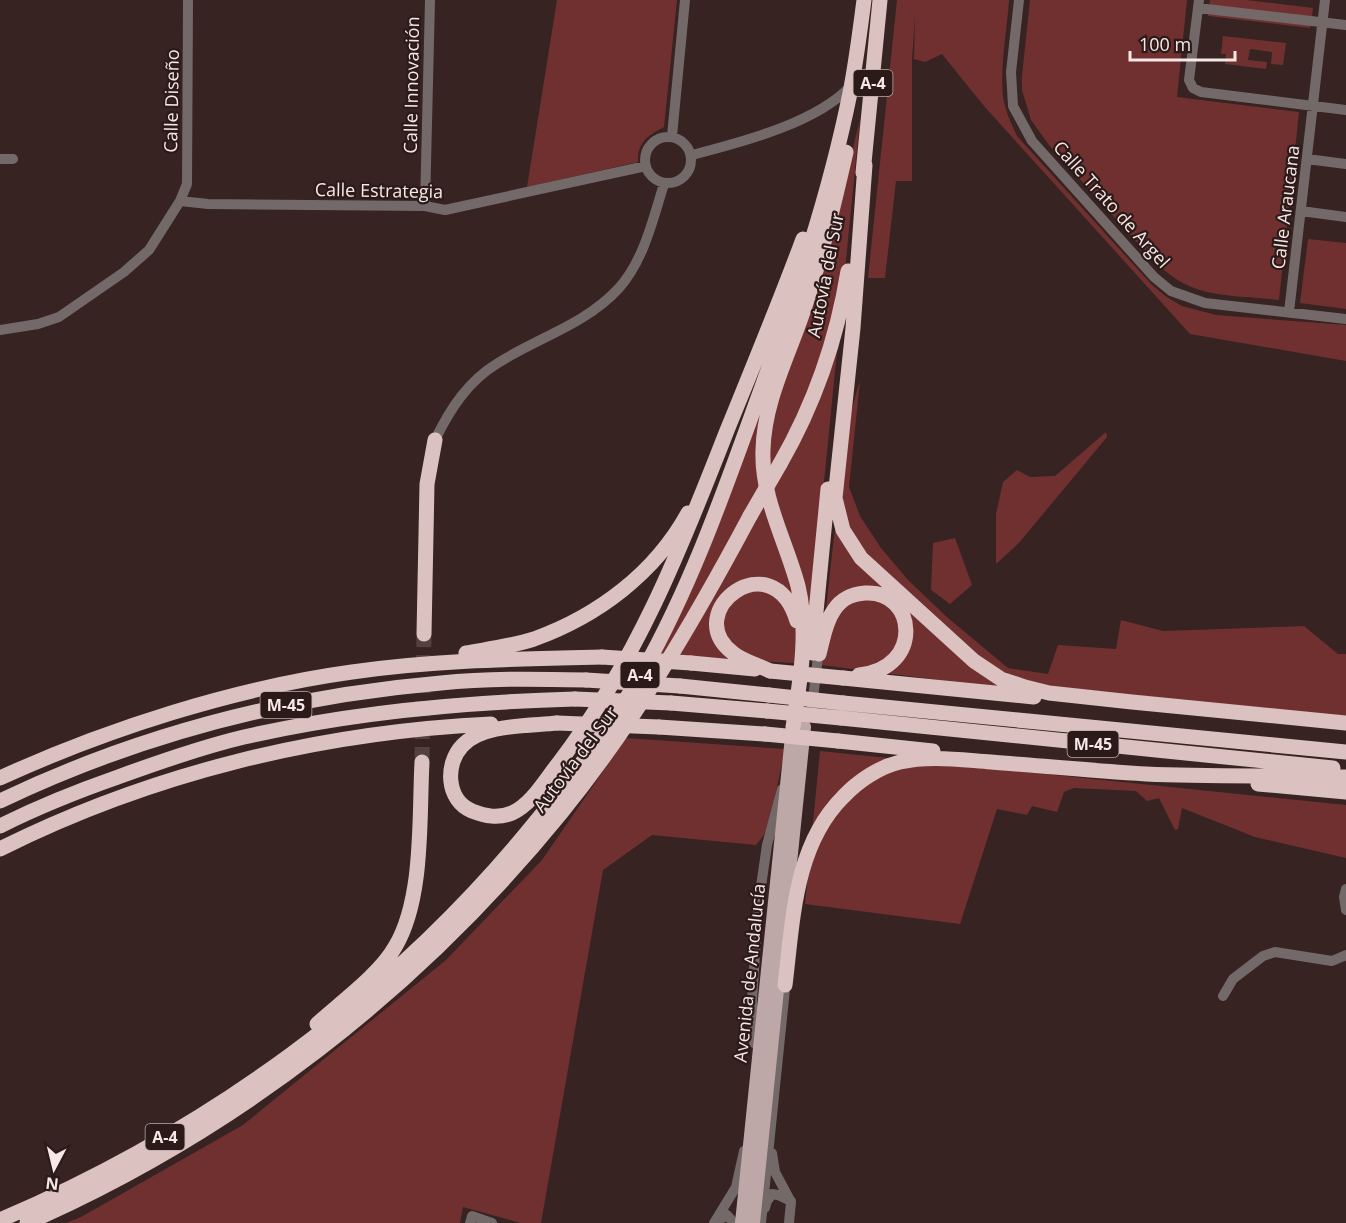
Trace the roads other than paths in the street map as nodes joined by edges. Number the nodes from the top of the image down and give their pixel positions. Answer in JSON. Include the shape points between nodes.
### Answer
{"nodes":[{"id":1,"x":188,"y":0,"type":"edge"},
{"id":2,"x":430,"y":0,"type":"edge"},
{"id":3,"x":685,"y":0,"type":"edge"},
{"id":4,"x":865,"y":0,"type":"edge"},
{"id":5,"x":880,"y":0,"type":"edge"},
{"id":6,"x":1019,"y":0,"type":"edge"},
{"id":7,"x":1325,"y":0,"type":"edge"},
{"id":8,"x":1198,"y":4,"type":"edge"},
{"id":9,"x":1323,"y":22,"type":"junction"},
{"id":10,"x":1346,"y":25,"type":"edge"},
{"id":11,"x":851,"y":86,"type":"junction"},
{"id":12,"x":1313,"y":106,"type":"junction"},
{"id":13,"x":1346,"y":110,"type":"edge"},
{"id":14,"x":846,"y":111,"type":"junction"},
{"id":15,"x":672,"y":136,"type":"junction"},
{"id":16,"x":692,"y":155,"type":"junction"},
{"id":17,"x":0,"y":159,"type":"edge"},
{"id":18,"x":14,"y":159,"type":"dead end"},
{"id":19,"x":1307,"y":159,"type":"junction"},
{"id":20,"x":1346,"y":164,"type":"edge"},
{"id":21,"x":865,"y":165,"type":"junction"},
{"id":22,"x":646,"y":166,"type":"junction"},
{"id":23,"x":664,"y":184,"type":"junction"},
{"id":24,"x":180,"y":201,"type":"junction"},
{"id":25,"x":425,"y":206,"type":"junction"},
{"id":26,"x":1301,"y":212,"type":"junction"},
{"id":27,"x":1346,"y":217,"type":"edge"},
{"id":28,"x":859,"y":252,"type":"junction"},
{"id":29,"x":1289,"y":312,"type":"junction"},
{"id":30,"x":1346,"y":319,"type":"edge"},
{"id":31,"x":0,"y":330,"type":"edge"},
{"id":32,"x":435,"y":440,"type":"joint"},
{"id":33,"x":714,"y":465,"type":"junction"},
{"id":34,"x":835,"y":498,"type":"junction"},
{"id":35,"x":424,"y":634,"type":"tunnel mouth"},
{"id":36,"x":818,"y":657,"type":"junction"},
{"id":37,"x":413,"y":665,"type":"junction"},
{"id":38,"x":770,"y":671,"type":"junction"},
{"id":39,"x":843,"y":678,"type":"junction"},
{"id":40,"x":842,"y":710,"type":"junction"},
{"id":41,"x":556,"y":723,"type":"junction"},
{"id":42,"x":1346,"y":726,"type":"edge"},
{"id":43,"x":799,"y":727,"type":"junction"},
{"id":44,"x":1346,"y":752,"type":"edge"},
{"id":45,"x":790,"y":756,"type":"junction"},
{"id":46,"x":422,"y":762,"type":"tunnel mouth"},
{"id":47,"x":1346,"y":769,"type":"edge"},
{"id":48,"x":1147,"y":774,"type":"junction"},
{"id":49,"x":1346,"y":777,"type":"edge"},
{"id":50,"x":0,"y":778,"type":"edge"},
{"id":51,"x":92,"y":786,"type":"junction"},
{"id":52,"x":1346,"y":792,"type":"edge"},
{"id":53,"x":0,"y":801,"type":"edge"},
{"id":54,"x":0,"y":826,"type":"edge"},
{"id":55,"x":0,"y":834,"type":"edge"},
{"id":56,"x":0,"y":849,"type":"edge"},
{"id":57,"x":1346,"y":889,"type":"edge"},
{"id":58,"x":1346,"y":910,"type":"edge"},
{"id":59,"x":1346,"y":955,"type":"edge"},
{"id":60,"x":785,"y":985,"type":"junction"},
{"id":61,"x":1223,"y":996,"type":"dead end"},
{"id":62,"x":755,"y":1033,"type":"junction"},
{"id":63,"x":758,"y":1064,"type":"junction"},
{"id":64,"x":224,"y":1101,"type":"junction"},
{"id":65,"x":751,"y":1124,"type":"junction"},
{"id":66,"x":769,"y":1138,"type":"junction"},
{"id":67,"x":744,"y":1152,"type":"junction"},
{"id":68,"x":791,"y":1202,"type":"junction"},
{"id":69,"x":471,"y":1219,"type":"edge"},
{"id":70,"x":0,"y":1220,"type":"edge"},
{"id":71,"x":27,"y":1223,"type":"edge"},
{"id":72,"x":492,"y":1223,"type":"edge"},
{"id":73,"x":714,"y":1223,"type":"edge"},
{"id":74,"x":735,"y":1223,"type":"edge"},
{"id":75,"x":742,"y":1223,"type":"edge"},
{"id":76,"x":753,"y":1223,"type":"edge"},
{"id":77,"x":762,"y":1223,"type":"edge"},
{"id":78,"x":789,"y":1223,"type":"edge"}],
"edges":[{"from":1,"to":24,"type":"street","name":"Calle Diseño","via":[[187,184]]},
{"from":2,"to":25,"type":"street","name":"Calle Innovación"},
{"from":3,"to":15,"type":"street"},
{"from":4,"to":11,"type":"highway","name":"Autovía del Sur","number":"A-4"},
{"from":4,"to":43,"type":"highway","via":[[856,95],[828,235],[764,430],[765,483],[798,587],[803,617]]},
{"from":5,"to":21,"type":"highway","name":"Autovía del Sur","number":"A-4"},
{"from":6,"to":29,"type":"street","name":"Calle Trato de Argel","via":[[1011,72],[1013,106],[1032,141],[1171,291],[1205,303]]},
{"from":7,"to":9,"type":"street","name":"Calle Araucana"},
{"from":8,"to":9,"type":"street"},
{"from":8,"to":12,"type":"street","via":[[1189,80],[1193,88]]},
{"from":9,"to":10,"type":"street"},
{"from":9,"to":12,"type":"street","name":"Calle Araucana"},
{"from":11,"to":14,"type":"highway","name":"Autovía del Sur","number":"A-4"},
{"from":11,"to":16,"type":"street","via":[[829,105],[780,128],[752,140]]},
{"from":12,"to":13,"type":"street"},
{"from":12,"to":19,"type":"street","name":"Calle Araucana"},
{"from":14,"to":33,"type":"highway","via":[[835,131],[802,241]]},
{"from":14,"to":64,"type":"highway","name":"Autovía del Sur","number":"A-4","via":[[807,258],[711,524],[666,627],[616,714],[577,771],[510,854],[437,931],[361,1001],[276,1067]]},
{"from":15,"to":16,"type":"street","via":[[683,141]]},
{"from":15,"to":22,"type":"street","via":[[652,142]]},
{"from":16,"to":23,"type":"street","via":[[683,178]]},
{"from":17,"to":18,"type":"street"},
{"from":19,"to":20,"type":"street"},
{"from":19,"to":26,"type":"street","name":"Calle Araucana"},
{"from":21,"to":28,"type":"highway"},
{"from":21,"to":71,"type":"highway","name":"Autovía del Sur","number":"A-4","bridge":true,"via":[[842,306],[832,345],[799,430],[676,645],[562,812],[452,934],[373,1007],[311,1057],[248,1103],[159,1157]]},
{"from":22,"to":23,"type":"street","via":[[649,175]]},
{"from":22,"to":25,"type":"street","name":"Calle Estrategia","via":[[445,210]]},
{"from":23,"to":32,"type":"street","via":[[641,254],[620,287],[589,315],[497,363],[472,383],[452,407]]},
{"from":24,"to":25,"type":"street","name":"Calle Estrategia"},
{"from":24,"to":31,"type":"street","name":"Calle Diseño","via":[[149,250],[124,272],[59,317]]},
{"from":26,"to":27,"type":"street"},
{"from":26,"to":29,"type":"street","name":"Calle Araucana"},
{"from":28,"to":34,"type":"highway"},
{"from":28,"to":43,"type":"highway","via":[[839,378]]},
{"from":29,"to":30,"type":"street","name":"Calle Trato de Argel"},
{"from":32,"to":35,"type":"highway","via":[[428,484]]},
{"from":33,"to":37,"type":"highway","via":[[684,521],[653,562],[597,609],[531,640]]},
{"from":33,"to":41,"type":"highway","via":[[635,645],[575,741],[535,794],[512,813],[499,816],[467,809],[456,796],[450,767],[467,740],[481,732]]},
{"from":34,"to":36,"type":"street","name":"Avenida de Andalucía"},
{"from":34,"to":42,"type":"highway","via":[[843,530],[861,558],[953,644],[1001,679],[1049,693]]},
{"from":36,"to":39,"type":"highway","via":[[826,627],[843,599],[871,593],[894,603],[905,621],[906,639],[899,656],[872,674]]},
{"from":36,"to":60,"type":"street","name":"Avenida de Andalucía"},
{"from":37,"to":38,"type":"highway","bridge":true,"via":[[602,657]]},
{"from":37,"to":50,"type":"highway","via":[[350,672],[224,699],[150,720]]},
{"from":38,"to":39,"type":"highway","bridge":true},
{"from":38,"to":43,"type":"highway","via":[[734,655],[719,638],[722,604],[728,595],[744,586],[760,585],[782,592],[795,613],[798,635],[794,685]]},
{"from":39,"to":42,"type":"highway"},
{"from":40,"to":44,"type":"highway","number":"M-45"},
{"from":40,"to":47,"type":"highway","number":"M-45"},
{"from":40,"to":51,"type":"highway","number":"M-45","bridge":true,"via":[[767,711],[575,699],[445,705],[242,738]]},
{"from":40,"to":53,"type":"highway","number":"M-45","bridge":true,"via":[[769,695],[680,686],[586,680],[440,682],[232,717],[121,751]]},
{"from":41,"to":48,"type":"highway","bridge":true,"via":[[765,734]]},
{"from":41,"to":56,"type":"highway","via":[[443,726],[271,753],[140,791]]},
{"from":43,"to":45,"type":"main road","name":"Avenida de Andalucía"},
{"from":43,"to":76,"type":"main road","name":"Avenida de Andalucía"},
{"from":45,"to":62,"type":"street","via":[[767,845],[758,908],[752,1001]]},
{"from":45,"to":63,"type":"main road","name":"Avenida de Andalucía"},
{"from":46,"to":64,"type":"highway","via":[[416,879],[404,929],[395,948],[382,965],[306,1034]]},
{"from":48,"to":49,"type":"highway"},
{"from":48,"to":52,"type":"highway"},
{"from":48,"to":60,"type":"highway","via":[[944,758],[900,762],[865,778],[835,806],[806,856],[796,898]]},
{"from":51,"to":54,"type":"highway","number":"M-45"},
{"from":51,"to":55,"type":"highway"},
{"from":57,"to":58,"type":"street"},
{"from":59,"to":61,"type":"street","via":[[1332,961],[1275,952],[1263,956],[1233,979]]},
{"from":60,"to":66,"type":"street","name":"Avenida de Andalucía"},
{"from":62,"to":63,"type":"street"},
{"from":62,"to":67,"type":"street"},
{"from":63,"to":65,"type":"main road","name":"Avenida de Andalucía"},
{"from":64,"to":70,"type":"highway","name":"Autovía del Sur","number":"A-4","via":[[106,1171]]},
{"from":65,"to":67,"type":"street"},
{"from":65,"to":75,"type":"main road","name":"Avenida de Andalucía"},
{"from":66,"to":68,"type":"street","via":[[775,1172]]},
{"from":66,"to":77,"type":"street","name":"Avenida de Andalucía"},
{"from":67,"to":73,"type":"street","via":[[736,1186]]},
{"from":68,"to":77,"type":"street","via":[[772,1194]]},
{"from":68,"to":78,"type":"street"},
{"from":69,"to":72,"type":"street"},
{"from":73,"to":74,"type":"street","via":[[727,1215]]}]}
